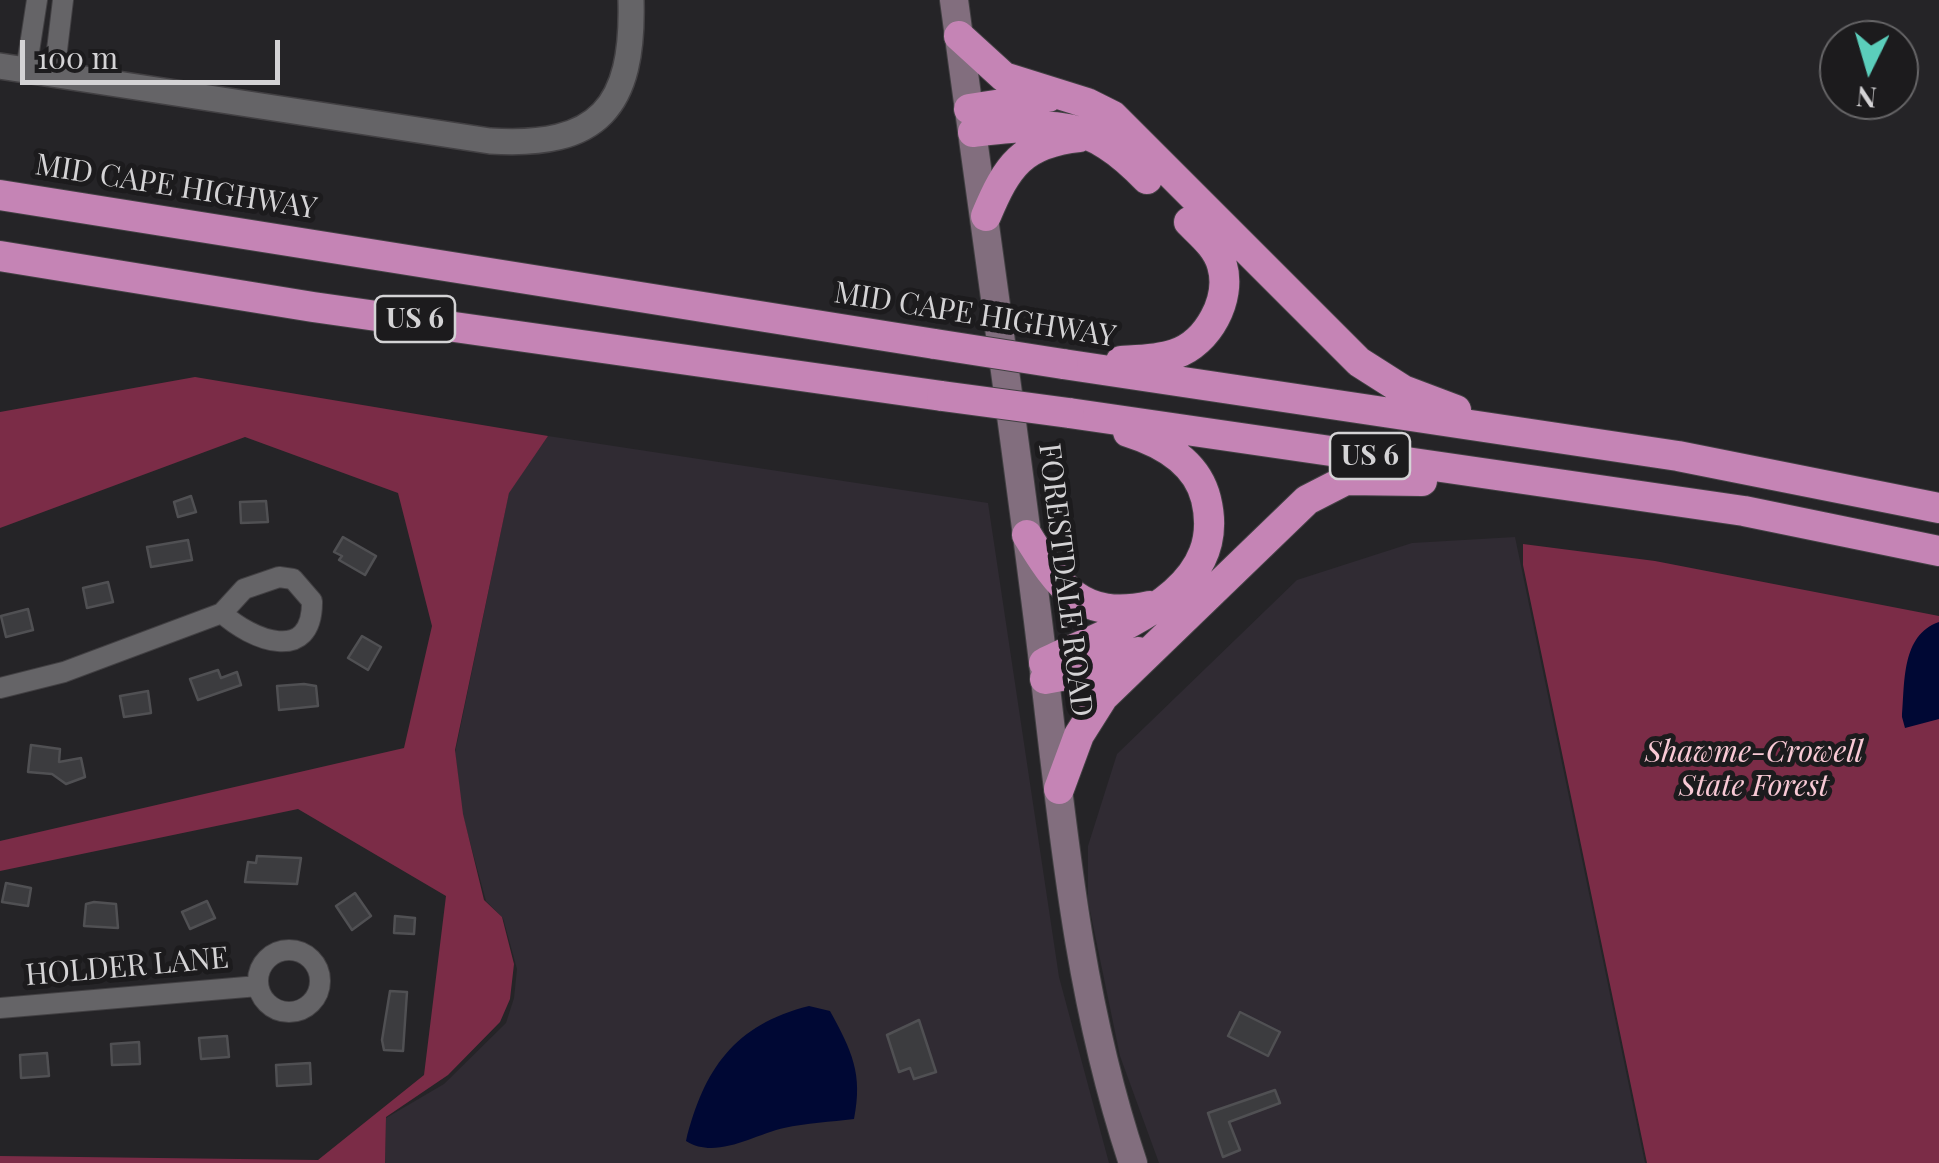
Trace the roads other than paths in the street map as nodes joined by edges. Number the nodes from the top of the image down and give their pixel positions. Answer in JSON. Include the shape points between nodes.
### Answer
{"nodes":[{"id":1,"x":37,"y":0,"type":"edge"},
{"id":2,"x":63,"y":0,"type":"edge"},
{"id":3,"x":630,"y":0,"type":"edge"},
{"id":4,"x":954,"y":0,"type":"edge"},
{"id":5,"x":959,"y":36,"type":"junction"},
{"id":6,"x":13,"y":69,"type":"edge"},
{"id":7,"x":54,"y":75,"type":"junction"},
{"id":8,"x":1061,"y":96,"type":"junction"},
{"id":9,"x":971,"y":120,"type":"junction"},
{"id":10,"x":1096,"y":135,"type":"junction"},
{"id":11,"x":0,"y":195,"type":"edge"},
{"id":12,"x":986,"y":216,"type":"junction"},
{"id":13,"x":0,"y":256,"type":"edge"},
{"id":14,"x":1063,"y":364,"type":"junction"},
{"id":15,"x":1070,"y":413,"type":"junction"},
{"id":16,"x":1530,"y":434,"type":"junction"},
{"id":17,"x":1671,"y":500,"type":"junction"},
{"id":18,"x":1939,"y":508,"type":"edge"},
{"id":19,"x":1028,"y":535,"type":"junction"},
{"id":20,"x":1939,"y":551,"type":"edge"},
{"id":21,"x":1162,"y":602,"type":"junction"},
{"id":22,"x":222,"y":614,"type":"dead end"},
{"id":23,"x":1166,"y":635,"type":"junction"},
{"id":24,"x":1044,"y":671,"type":"junction"},
{"id":25,"x":0,"y":688,"type":"edge"},
{"id":26,"x":1059,"y":789,"type":"junction"},
{"id":27,"x":258,"y":986,"type":"dead end"},
{"id":28,"x":0,"y":1008,"type":"edge"},
{"id":29,"x":1133,"y":1163,"type":"edge"}],
"edges":[{"from":1,"to":6,"type":"street"},
{"from":2,"to":7,"type":"street"},
{"from":3,"to":7,"type":"street","via":[[629,65],[619,92],[589,126],[549,142],[490,141]]},
{"from":4,"to":5,"type":"main road","name":"FORESTDALE ROAD"},
{"from":5,"to":8,"type":"highway","via":[[1004,77]]},
{"from":5,"to":9,"type":"main road","name":"FORESTDALE ROAD"},
{"from":6,"to":7,"type":"street"},
{"from":8,"to":9,"type":"highway"},
{"from":8,"to":16,"type":"highway","via":[[1100,109],[1124,126],[1359,362],[1426,400]]},
{"from":9,"to":10,"type":"highway","via":[[1052,124]]},
{"from":9,"to":12,"type":"main road","name":"FORESTDALE ROAD"},
{"from":10,"to":12,"type":"highway","via":[[1026,153],[1006,172]]},
{"from":10,"to":14,"type":"highway","via":[[1212,245],[1224,284],[1214,320],[1186,350],[1161,358]]},
{"from":11,"to":14,"type":"highway","name":"MID CAPE HIGHWAY","number":"US 6","bridge":true},
{"from":12,"to":19,"type":"main road","name":"FORESTDALE ROAD"},
{"from":13,"to":15,"type":"highway","number":"US 6","bridge":true},
{"from":14,"to":16,"type":"highway","name":"MID CAPE HIGHWAY","number":"US 6"},
{"from":15,"to":17,"type":"highway","number":"US 6"},
{"from":15,"to":21,"type":"highway","via":[[1166,448],[1199,483],[1209,516],[1204,551],[1183,586]]},
{"from":16,"to":18,"type":"highway","name":"MID CAPE HIGHWAY","number":"US 6"},
{"from":17,"to":20,"type":"highway","number":"US 6"},
{"from":17,"to":23,"type":"highway","via":[[1346,480],[1306,500]]},
{"from":19,"to":21,"type":"highway","via":[[1060,585],[1086,604],[1123,610]]},
{"from":19,"to":24,"type":"main road","name":"FORESTDALE ROAD"},
{"from":21,"to":24,"type":"highway"},
{"from":22,"to":25,"type":"street","via":[[64,672]]},
{"from":23,"to":24,"type":"highway","via":[[1120,663]]},
{"from":23,"to":26,"type":"highway","via":[[1094,708]]},
{"from":24,"to":26,"type":"main road","name":"FORESTDALE ROAD"},
{"from":26,"to":29,"type":"main road","name":"FORESTDALE ROAD","via":[[1089,1008]]},
{"from":27,"to":28,"type":"street","name":"HOLDER LANE"}]}
